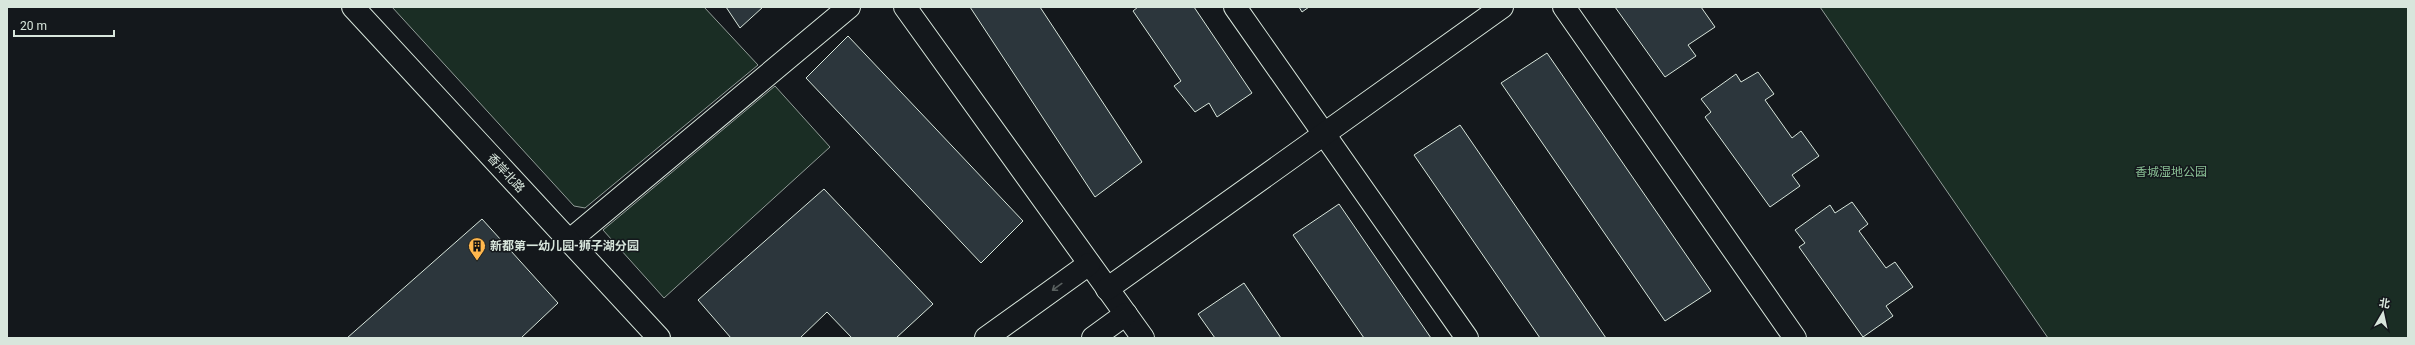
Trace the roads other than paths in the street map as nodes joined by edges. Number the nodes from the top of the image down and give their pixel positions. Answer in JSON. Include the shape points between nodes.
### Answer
{"nodes":[{"id":1,"x":353,"y":7,"type":"edge"},
{"id":2,"x":849,"y":7,"type":"edge"},
{"id":3,"x":905,"y":7,"type":"edge"},
{"id":4,"x":1235,"y":7,"type":"edge"},
{"id":5,"x":1502,"y":7,"type":"edge"},
{"id":6,"x":1564,"y":7,"type":"edge"},
{"id":7,"x":1324,"y":134,"type":"junction"},
{"id":8,"x":569,"y":241,"type":"junction"},
{"id":9,"x":1089,"y":264,"type":"junction"},
{"id":10,"x":1107,"y":289,"type":"junction"},
{"id":11,"x":1126,"y":314,"type":"junction"},
{"id":12,"x":659,"y":338,"type":"edge"},
{"id":13,"x":986,"y":338,"type":"edge"},
{"id":14,"x":1093,"y":338,"type":"edge"},
{"id":15,"x":1142,"y":338,"type":"edge"},
{"id":16,"x":1467,"y":338,"type":"edge"},
{"id":17,"x":1795,"y":338,"type":"edge"}],
"edges":[{"from":1,"to":8,"type":"street","name":"香岸北路"},
{"from":2,"to":8,"type":"street"},
{"from":3,"to":9,"type":"street"},
{"from":4,"to":7,"type":"street"},
{"from":5,"to":7,"type":"street"},
{"from":6,"to":17,"type":"street"},
{"from":7,"to":10,"type":"street"},
{"from":7,"to":16,"type":"street"},
{"from":8,"to":12,"type":"street","name":"香岸北路"},
{"from":9,"to":10,"type":"street"},
{"from":9,"to":13,"type":"street","one_way":true},
{"from":10,"to":11,"type":"street"},
{"from":11,"to":14,"type":"street"},
{"from":11,"to":15,"type":"street"}]}
